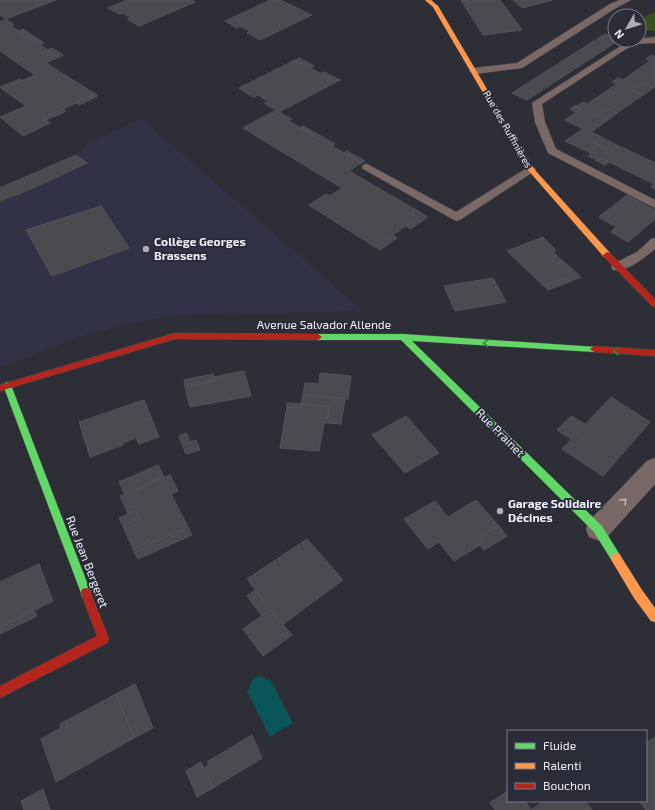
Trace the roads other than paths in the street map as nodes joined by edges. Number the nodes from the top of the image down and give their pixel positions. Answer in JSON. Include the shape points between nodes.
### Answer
{"nodes":[{"id":1,"x":428,"y":0,"type":"edge"},
{"id":2,"x":627,"y":0,"type":"edge"},
{"id":3,"x":655,"y":40,"type":"edge"},
{"id":4,"x":474,"y":71,"type":"junction"},
{"id":5,"x":368,"y":167,"type":"dead end"},
{"id":6,"x":531,"y":170,"type":"junction"},
{"id":7,"x":655,"y":204,"type":"edge"},
{"id":8,"x":655,"y":242,"type":"edge"},
{"id":9,"x":617,"y":267,"type":"junction"},
{"id":10,"x":655,"y":304,"type":"edge"},
{"id":11,"x":403,"y":337,"type":"junction"},
{"id":12,"x":655,"y":353,"type":"edge"},
{"id":13,"x":4,"y":387,"type":"edge"},
{"id":14,"x":655,"y":468,"type":"edge"},
{"id":15,"x":598,"y":529,"type":"junction"},
{"id":16,"x":655,"y":617,"type":"edge"},
{"id":17,"x":0,"y":692,"type":"edge"}],
"edges":[{"from":1,"to":4,"type":"street","name":"Rue des Ruffinières","via":[[435,6]]},
{"from":2,"to":4,"type":"lane","via":[[613,6],[519,66]]},
{"from":3,"to":7,"type":"lane","via":[[633,42],[537,103],[540,122],[552,151]]},
{"from":4,"to":6,"type":"street","name":"Rue des Ruffinières"},
{"from":5,"to":6,"type":"lane","via":[[456,217]]},
{"from":6,"to":9,"type":"street","name":"Rue des Ruffinières"},
{"from":8,"to":9,"type":"lane","via":[[641,255]]},
{"from":9,"to":10,"type":"street","name":"Rue des Ruffinières"},
{"from":12,"to":11,"type":"street","name":"Avenue Salvador Allende","one_way":true},
{"from":11,"to":13,"type":"street","name":"Avenue Salvador Allende","via":[[174,336]]},
{"from":11,"to":15,"type":"street","name":"Rue Prainet"},
{"from":13,"to":17,"type":"street","name":"Rue Jean Bergeret","via":[[103,639]]},
{"from":15,"to":14,"type":"street","one_way":true},
{"from":15,"to":16,"type":"street","name":"Rue Prainet"}]}
